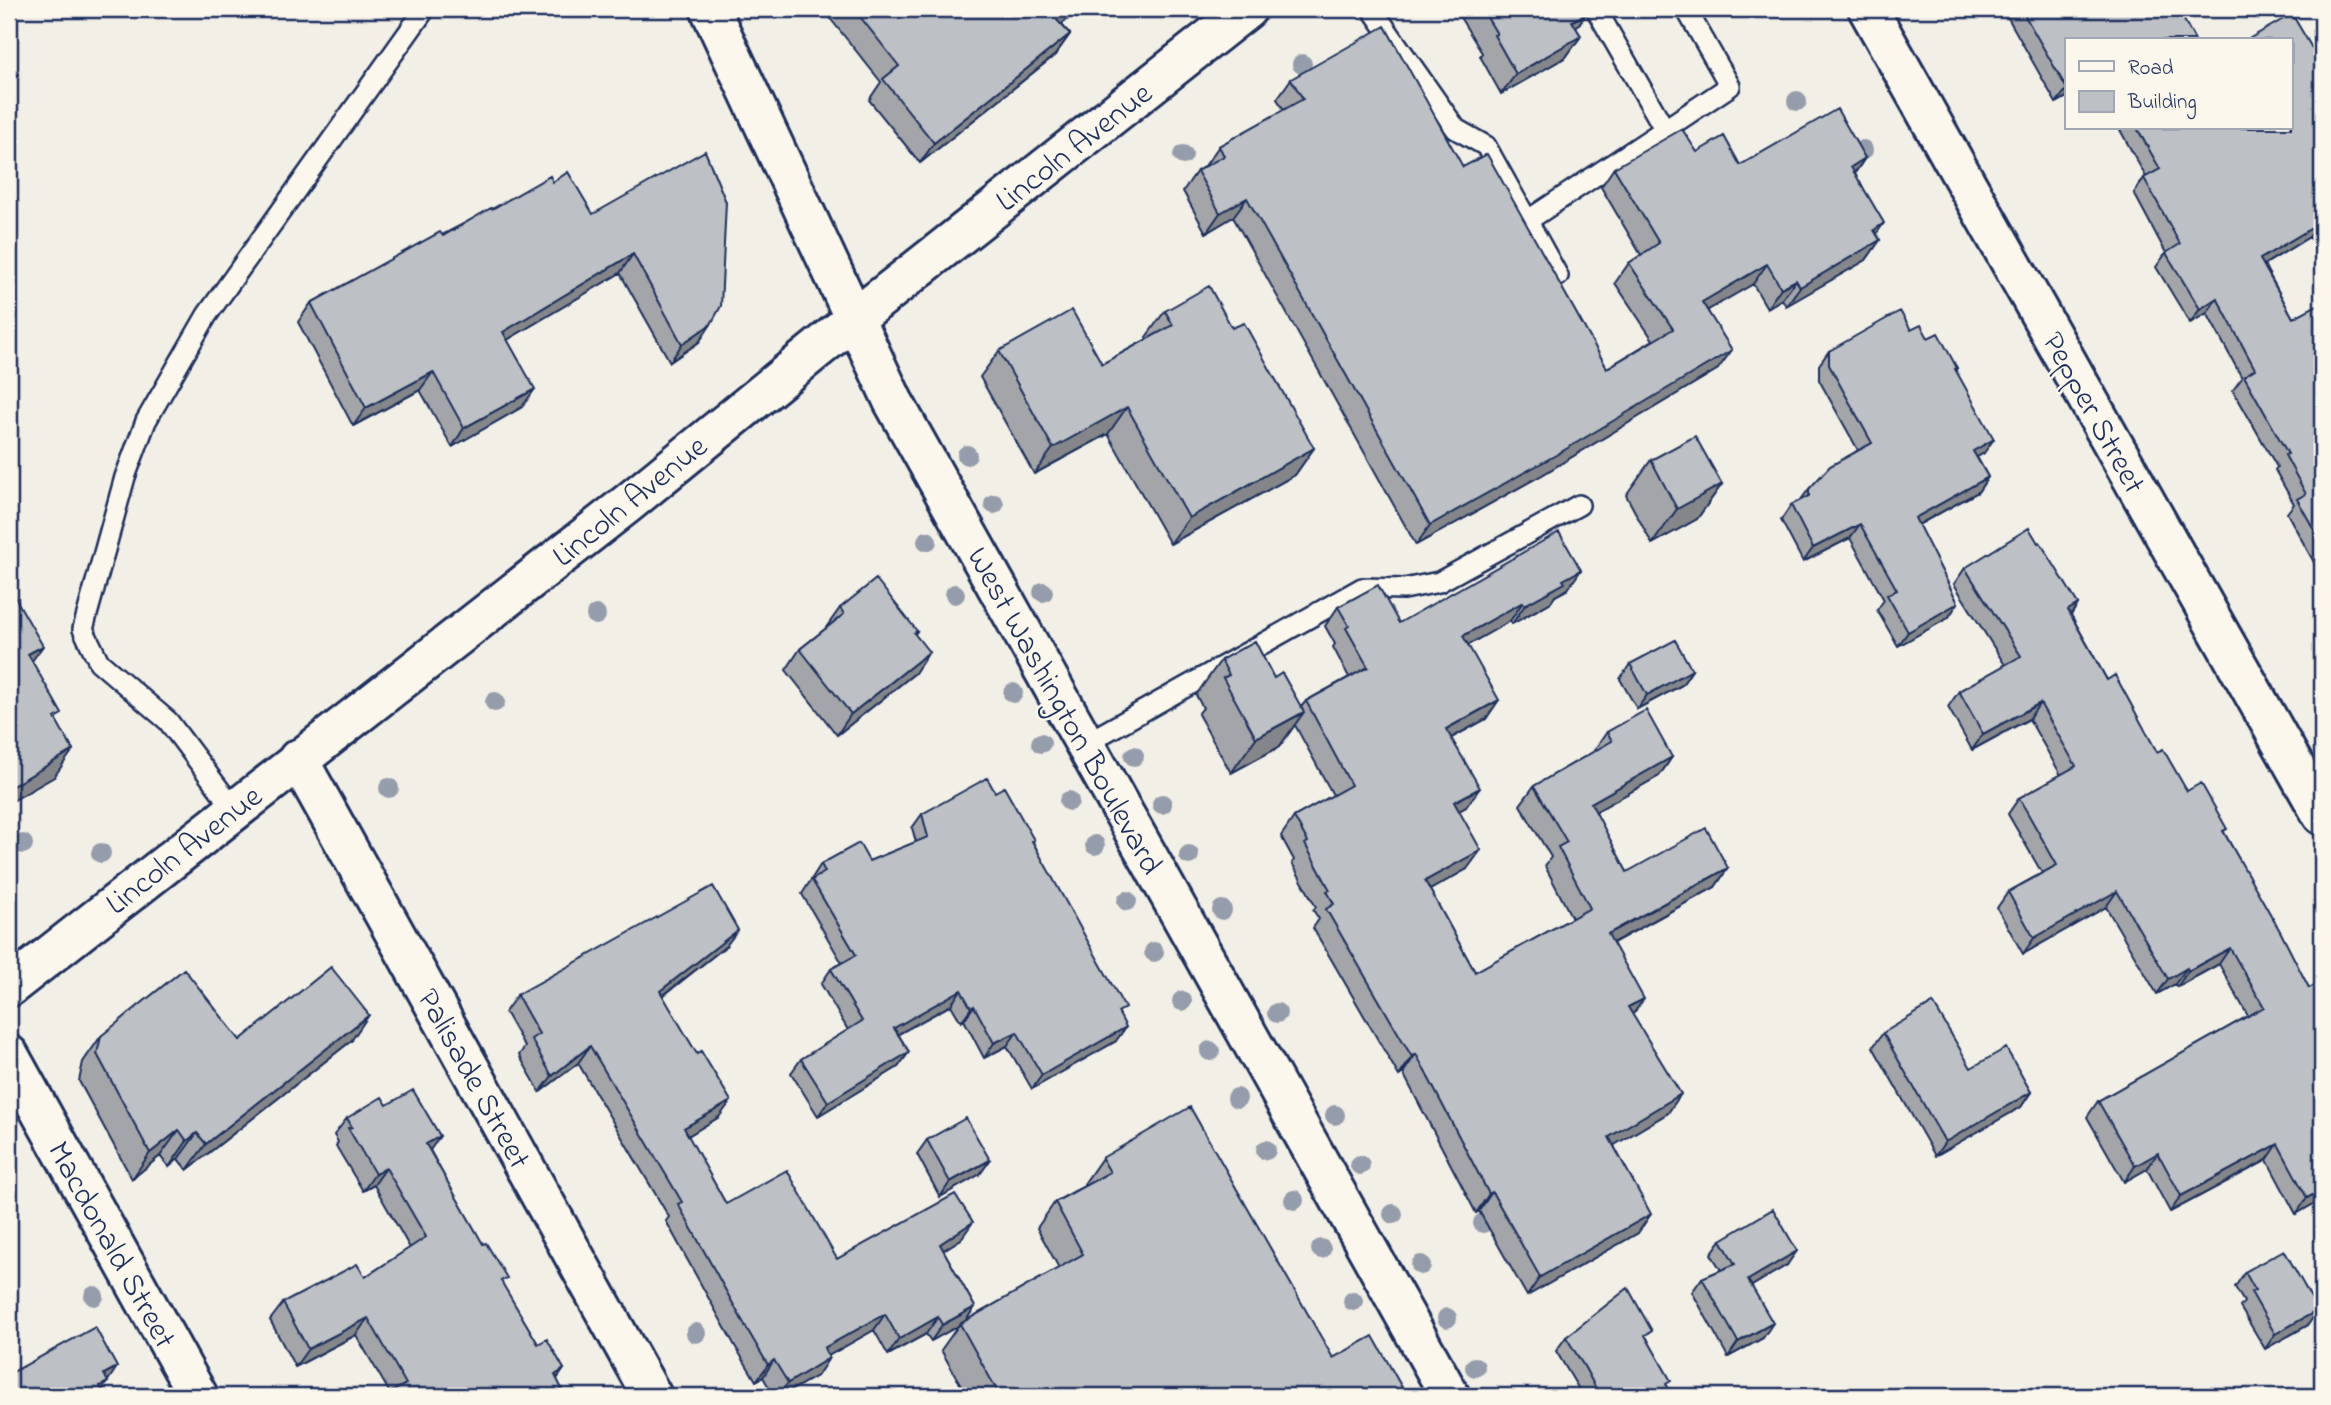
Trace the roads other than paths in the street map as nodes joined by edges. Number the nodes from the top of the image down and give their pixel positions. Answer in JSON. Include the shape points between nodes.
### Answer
{"nodes":[{"id":1,"x":425,"y":9,"type":"edge"},
{"id":2,"x":1372,"y":9,"type":"edge"},
{"id":3,"x":1597,"y":9,"type":"edge"},
{"id":4,"x":1686,"y":9,"type":"edge"},
{"id":5,"x":1868,"y":9,"type":"edge"},
{"id":6,"x":715,"y":11,"type":"edge"},
{"id":7,"x":1241,"y":11,"type":"edge"},
{"id":8,"x":1665,"y":130,"type":"junction"},
{"id":9,"x":1527,"y":221,"type":"junction"},
{"id":10,"x":1558,"y":276,"type":"edge"},
{"id":11,"x":854,"y":319,"type":"junction"},
{"id":12,"x":1579,"y":505,"type":"dead end"},
{"id":13,"x":1086,"y":743,"type":"junction"},
{"id":14,"x":298,"y":759,"type":"junction"},
{"id":15,"x":234,"y":809,"type":"junction"},
{"id":16,"x":2322,"y":816,"type":"edge"},
{"id":17,"x":9,"y":987,"type":"edge"},
{"id":18,"x":9,"y":1055,"type":"edge"},
{"id":19,"x":198,"y":1396,"type":"edge"},
{"id":20,"x":652,"y":1396,"type":"edge"},
{"id":21,"x":1450,"y":1396,"type":"edge"}],
"edges":[{"from":1,"to":15,"type":"lane","via":[[207,315],[146,421],[125,477],[83,629],[99,662],[168,721]]},
{"from":2,"to":9,"type":"lane","via":[[1456,129],[1486,146]]},
{"from":3,"to":8,"type":"lane"},
{"from":4,"to":8,"type":"lane","via":[[1730,86]]},
{"from":5,"to":16,"type":"street","name":"Pepper Street"},
{"from":6,"to":11,"type":"street","name":"West Washington Boulevard"},
{"from":7,"to":11,"type":"street","name":"Lincoln Avenue"},
{"from":8,"to":9,"type":"lane"},
{"from":9,"to":10,"type":"lane"},
{"from":11,"to":13,"type":"street","name":"West Washington Boulevard","via":[[893,401]]},
{"from":11,"to":14,"type":"street","name":"Lincoln Avenue","via":[[626,504]]},
{"from":12,"to":13,"type":"lane","via":[[1439,582],[1404,589],[1362,588]]},
{"from":13,"to":21,"type":"street","name":"West Washington Boulevard"},
{"from":14,"to":15,"type":"street","name":"Lincoln Avenue"},
{"from":14,"to":20,"type":"street","name":"Palisade Street"},
{"from":15,"to":17,"type":"street","name":"Lincoln Avenue"},
{"from":18,"to":19,"type":"street","name":"Macdonald Street"}]}
